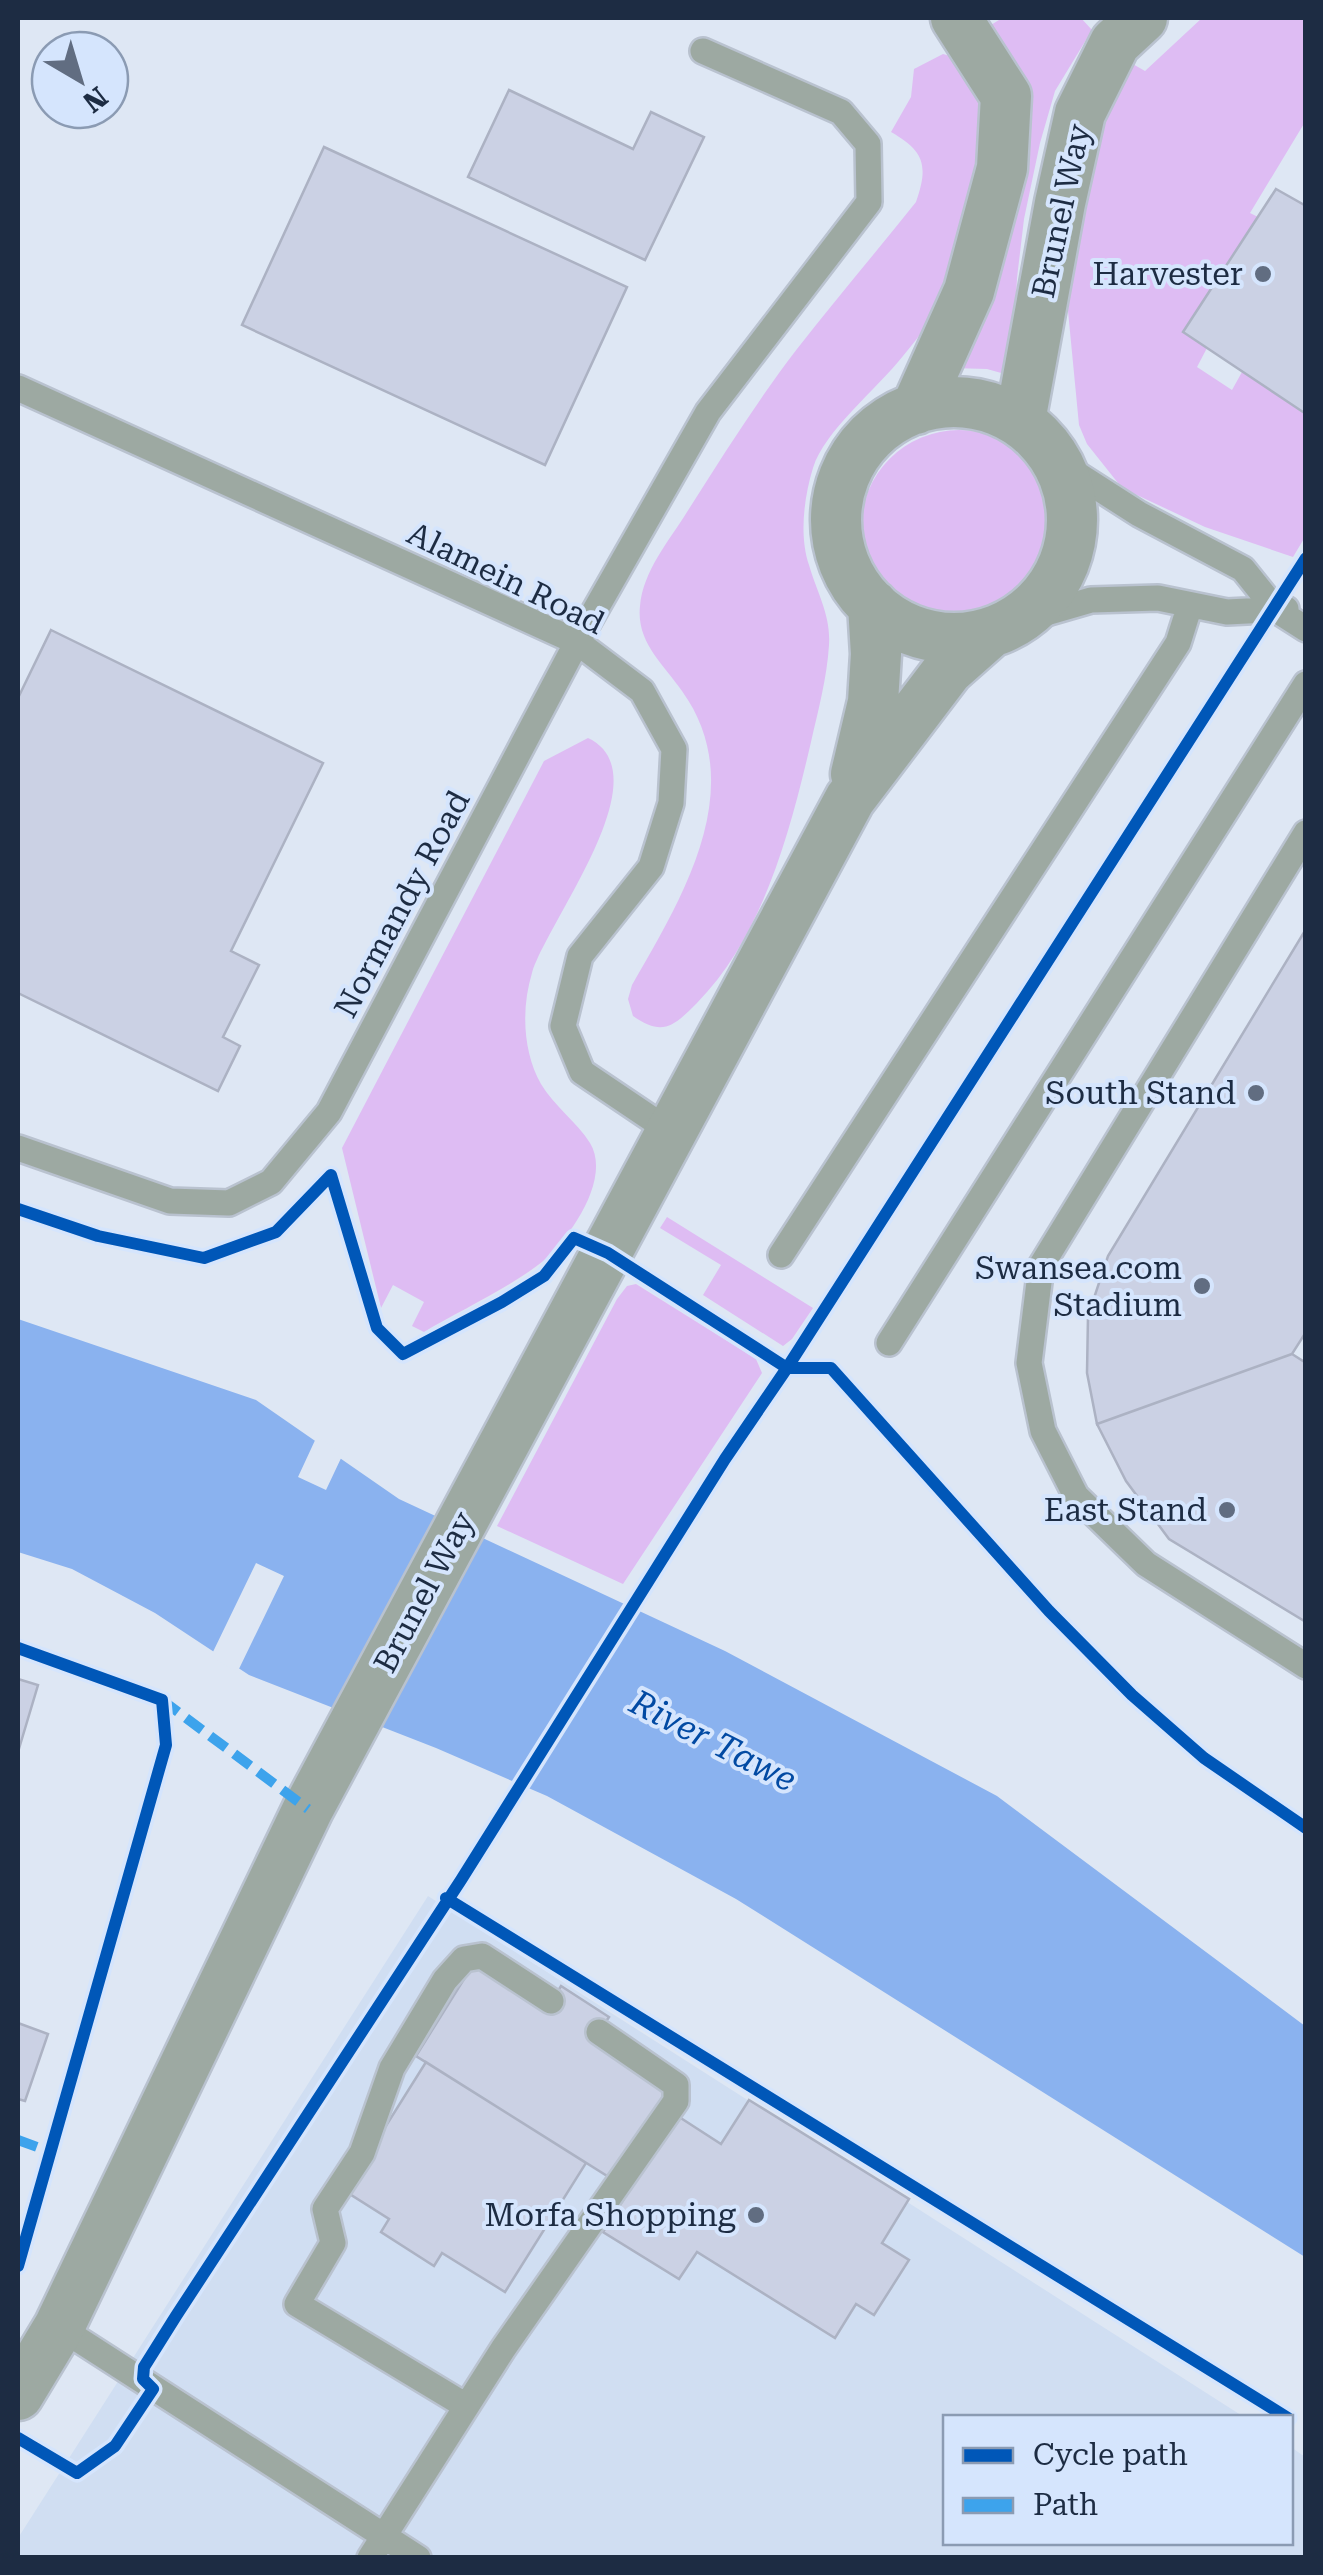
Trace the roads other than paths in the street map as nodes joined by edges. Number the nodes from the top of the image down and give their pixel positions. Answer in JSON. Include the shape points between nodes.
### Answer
{"nodes":[{"id":1,"x":956,"y":18,"type":"edge"},
{"id":2,"x":1142,"y":18,"type":"edge"},
{"id":3,"x":704,"y":52,"type":"dead end"},
{"id":4,"x":18,"y":388,"type":"edge"},
{"id":5,"x":916,"y":408,"type":"junction"},
{"id":6,"x":1020,"y":422,"type":"junction"},
{"id":7,"x":1058,"y":462,"type":"junction"},
{"id":8,"x":873,"y":605,"type":"junction"},
{"id":9,"x":1190,"y":605,"type":"junction"},
{"id":10,"x":1306,"y":608,"type":"edge"},
{"id":11,"x":1275,"y":609,"type":"junction"},
{"id":12,"x":1003,"y":627,"type":"junction"},
{"id":13,"x":1306,"y":629,"type":"edge"},
{"id":14,"x":576,"y":642,"type":"junction"},
{"id":15,"x":1306,"y":684,"type":"edge"},
{"id":16,"x":850,"y":798,"type":"junction"},
{"id":17,"x":1306,"y":833,"type":"edge"},
{"id":18,"x":671,"y":1132,"type":"junction"},
{"id":19,"x":18,"y":1148,"type":"edge"},
{"id":20,"x":782,"y":1255,"type":"dead end"},
{"id":21,"x":889,"y":1343,"type":"dead end"},
{"id":22,"x":1306,"y":1666,"type":"edge"},
{"id":23,"x":552,"y":2001,"type":"dead end"},
{"id":24,"x":599,"y":2032,"type":"dead end"},
{"id":25,"x":59,"y":2326,"type":"junction"},
{"id":26,"x":18,"y":2395,"type":"edge"},
{"id":27,"x":466,"y":2406,"type":"junction"},
{"id":28,"x":377,"y":2547,"type":"edge"},
{"id":29,"x":418,"y":2558,"type":"edge"}],
"edges":[{"from":1,"to":5,"type":"street","name":"Brunel Way","via":[[1006,96],[1002,168],[969,292]]},
{"from":2,"to":6,"type":"street","name":"Brunel Way","via":[[1115,44],[1080,113]]},
{"from":3,"to":14,"type":"lane","name":"Normandy Road","via":[[841,112],[868,144],[869,202],[708,412]]},
{"from":4,"to":14,"type":"lane","name":"Alamein Road"},
{"from":5,"to":6,"type":"street","name":"Brunel Way","via":[[970,403]]},
{"from":5,"to":8,"type":"street","name":"Brunel Way","via":[[864,444],[837,498],[844,565]]},
{"from":6,"to":7,"type":"street","name":"Brunel Way"},
{"from":7,"to":11,"type":"lane","via":[[1243,569]]},
{"from":7,"to":12,"type":"street","name":"Brunel Way","via":[[1072,506],[1064,565],[1043,599]]},
{"from":8,"to":12,"type":"street","name":"Brunel Way","via":[[907,630],[936,638],[976,637]]},
{"from":8,"to":16,"type":"street","name":"Brunel Way","via":[[874,702]]},
{"from":9,"to":11,"type":"lane","via":[[1228,612]]},
{"from":9,"to":12,"type":"lane","via":[[1158,598],[1091,600]]},
{"from":9,"to":20,"type":"lane","via":[[1178,643]]},
{"from":10,"to":11,"type":"lane"},
{"from":11,"to":13,"type":"lane"},
{"from":12,"to":16,"type":"street","name":"Brunel Way","via":[[948,670]]},
{"from":14,"to":18,"type":"lane","name":"Alamein Road","via":[[642,691],[674,750],[671,803],[651,867],[580,956],[563,1026],[582,1072]]},
{"from":14,"to":19,"type":"lane","name":"Normandy Road","via":[[329,1112],[271,1182],[229,1204],[170,1201]]},
{"from":15,"to":21,"type":"lane"},
{"from":16,"to":18,"type":"street","name":"Brunel Way"},
{"from":17,"to":22,"type":"lane","via":[[1042,1266],[1029,1364],[1044,1431],[1076,1496],[1146,1564]]},
{"from":18,"to":25,"type":"street","name":"Brunel Way","via":[[308,1809]]},
{"from":23,"to":27,"type":"lane","via":[[482,1956],[464,1959],[445,1980],[392,2068],[362,2153],[325,2209],[333,2242],[297,2304]]},
{"from":24,"to":27,"type":"lane","via":[[676,2085],[676,2102]]},
{"from":25,"to":26,"type":"street","name":"Brunel Way"},
{"from":25,"to":28,"type":"lane"},
{"from":27,"to":28,"type":"lane"},
{"from":28,"to":29,"type":"lane"}]}
